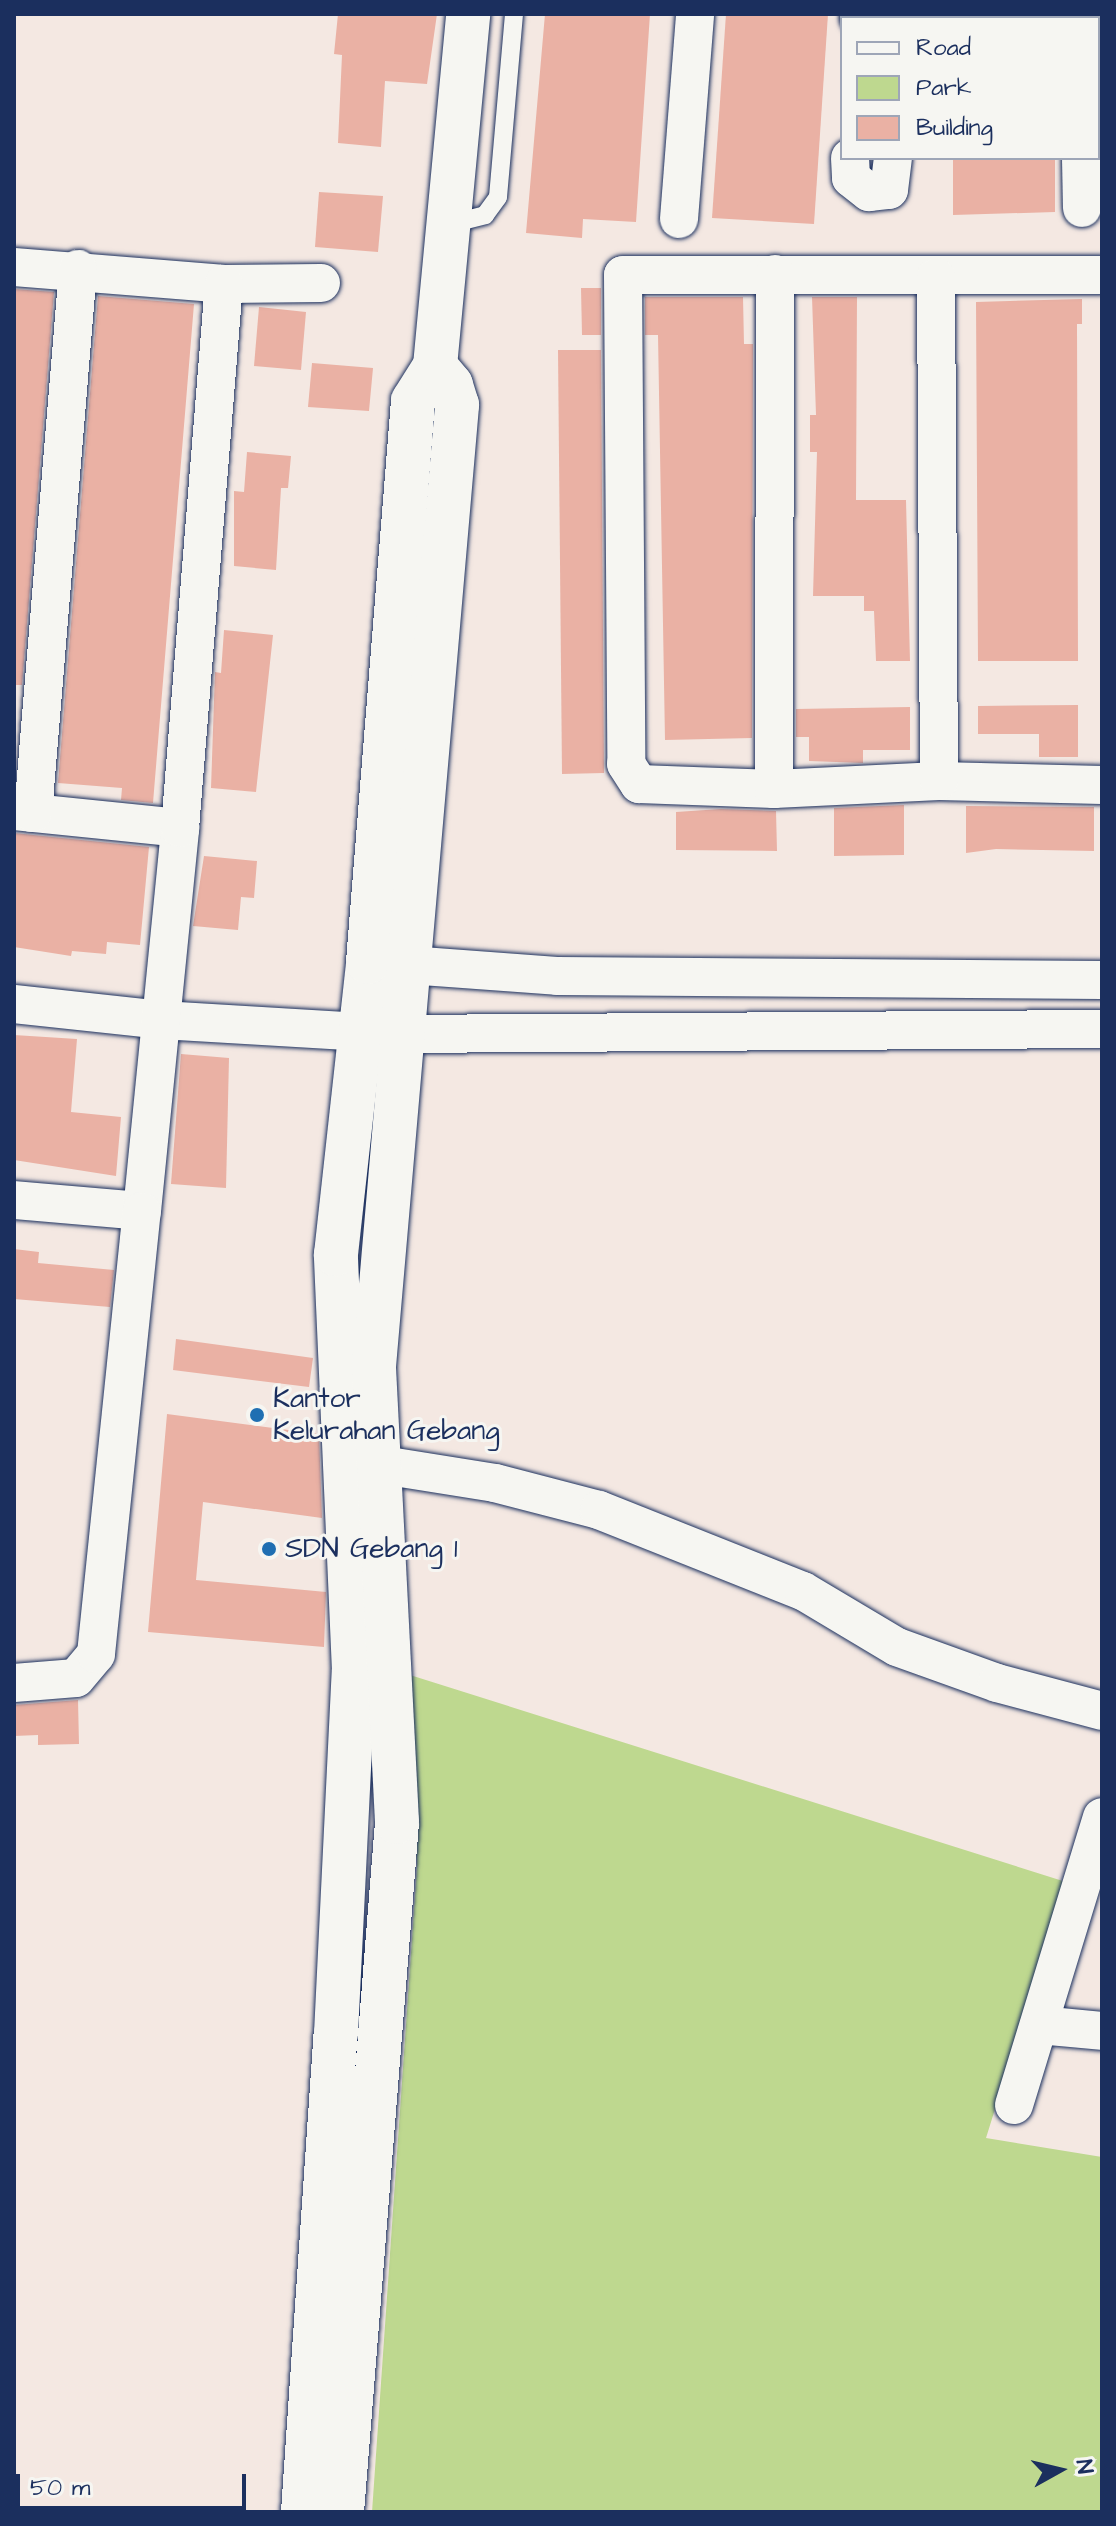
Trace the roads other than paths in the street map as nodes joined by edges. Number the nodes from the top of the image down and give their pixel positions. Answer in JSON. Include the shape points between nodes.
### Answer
{"nodes":[{"id":1,"x":468,"y":14,"type":"edge"},
{"id":2,"x":514,"y":14,"type":"edge"},
{"id":3,"x":695,"y":14,"type":"edge"},
{"id":4,"x":850,"y":160,"type":"edge"},
{"id":5,"x":893,"y":160,"type":"edge"},
{"id":6,"x":1081,"y":160,"type":"edge"},
{"id":7,"x":1082,"y":208,"type":"dead end"},
{"id":8,"x":679,"y":219,"type":"dead end"},
{"id":9,"x":450,"y":224,"type":"junction"},
{"id":10,"x":14,"y":267,"type":"edge"},
{"id":11,"x":78,"y":269,"type":"junction"},
{"id":12,"x":775,"y":274,"type":"junction"},
{"id":13,"x":1102,"y":275,"type":"edge"},
{"id":14,"x":936,"y":277,"type":"junction"},
{"id":15,"x":321,"y":283,"type":"dead end"},
{"id":16,"x":224,"y":284,"type":"junction"},
{"id":17,"x":939,"y":781,"type":"junction"},
{"id":18,"x":1102,"y":785,"type":"edge"},
{"id":19,"x":774,"y":789,"type":"junction"},
{"id":20,"x":23,"y":812,"type":"edge"},
{"id":21,"x":180,"y":828,"type":"junction"},
{"id":22,"x":386,"y":964,"type":"junction"},
{"id":23,"x":557,"y":976,"type":"junction"},
{"id":24,"x":1102,"y":980,"type":"edge"},
{"id":25,"x":14,"y":1004,"type":"edge"},
{"id":26,"x":161,"y":1020,"type":"junction"},
{"id":27,"x":1102,"y":1029,"type":"edge"},
{"id":28,"x":558,"y":1031,"type":"junction"},
{"id":29,"x":378,"y":1033,"type":"junction"},
{"id":30,"x":14,"y":1200,"type":"edge"},
{"id":31,"x":142,"y":1211,"type":"junction"},
{"id":32,"x":364,"y":1461,"type":"junction"},
{"id":33,"x":14,"y":1683,"type":"edge"},
{"id":34,"x":1102,"y":1711,"type":"edge"},
{"id":35,"x":1102,"y":1817,"type":"edge"},
{"id":36,"x":1039,"y":2025,"type":"junction"},
{"id":37,"x":1102,"y":2031,"type":"edge"},
{"id":38,"x":336,"y":2034,"type":"junction"},
{"id":39,"x":380,"y":2035,"type":"junction"},
{"id":40,"x":1014,"y":2105,"type":"dead end"},
{"id":41,"x":323,"y":2505,"type":"edge"}],
"edges":[{"from":1,"to":9,"type":"street"},
{"from":2,"to":9,"type":"lane","via":[[498,197],[485,215]]},
{"from":3,"to":8,"type":"street"},
{"from":4,"to":5,"type":"street","via":[[851,178],[869,192],[889,190]]},
{"from":6,"to":7,"type":"street"},
{"from":9,"to":22,"type":"street","via":[[435,366],[413,401]]},
{"from":10,"to":11,"type":"street"},
{"from":11,"to":16,"type":"street"},
{"from":11,"to":20,"type":"street"},
{"from":12,"to":14,"type":"street"},
{"from":12,"to":19,"type":"street"},
{"from":12,"to":19,"type":"street","via":[[623,275],[626,764],[639,784]]},
{"from":13,"to":14,"type":"street"},
{"from":14,"to":17,"type":"street"},
{"from":15,"to":16,"type":"street"},
{"from":16,"to":21,"type":"street"},
{"from":17,"to":18,"type":"street"},
{"from":17,"to":19,"type":"street"},
{"from":20,"to":21,"type":"street"},
{"from":21,"to":26,"type":"street"},
{"from":22,"to":23,"type":"street"},
{"from":22,"to":29,"type":"street"},
{"from":23,"to":24,"type":"street"},
{"from":23,"to":28,"type":"street"},
{"from":25,"to":26,"type":"street"},
{"from":26,"to":29,"type":"street"},
{"from":26,"to":31,"type":"street"},
{"from":27,"to":28,"type":"street"},
{"from":28,"to":29,"type":"street"},
{"from":29,"to":32,"type":"street","via":[[336,1254]]},
{"from":30,"to":31,"type":"street"},
{"from":31,"to":33,"type":"street","via":[[96,1654],[76,1678]]},
{"from":32,"to":34,"type":"street","via":[[495,1483],[599,1510],[803,1591],[897,1647],[997,1683]]},
{"from":32,"to":38,"type":"street"},
{"from":32,"to":39,"type":"street","via":[[397,1822]]},
{"from":35,"to":36,"type":"street"},
{"from":36,"to":37,"type":"street"},
{"from":36,"to":40,"type":"street"},
{"from":38,"to":39,"type":"street"},
{"from":38,"to":41,"type":"street"},
{"from":39,"to":41,"type":"street"}]}
